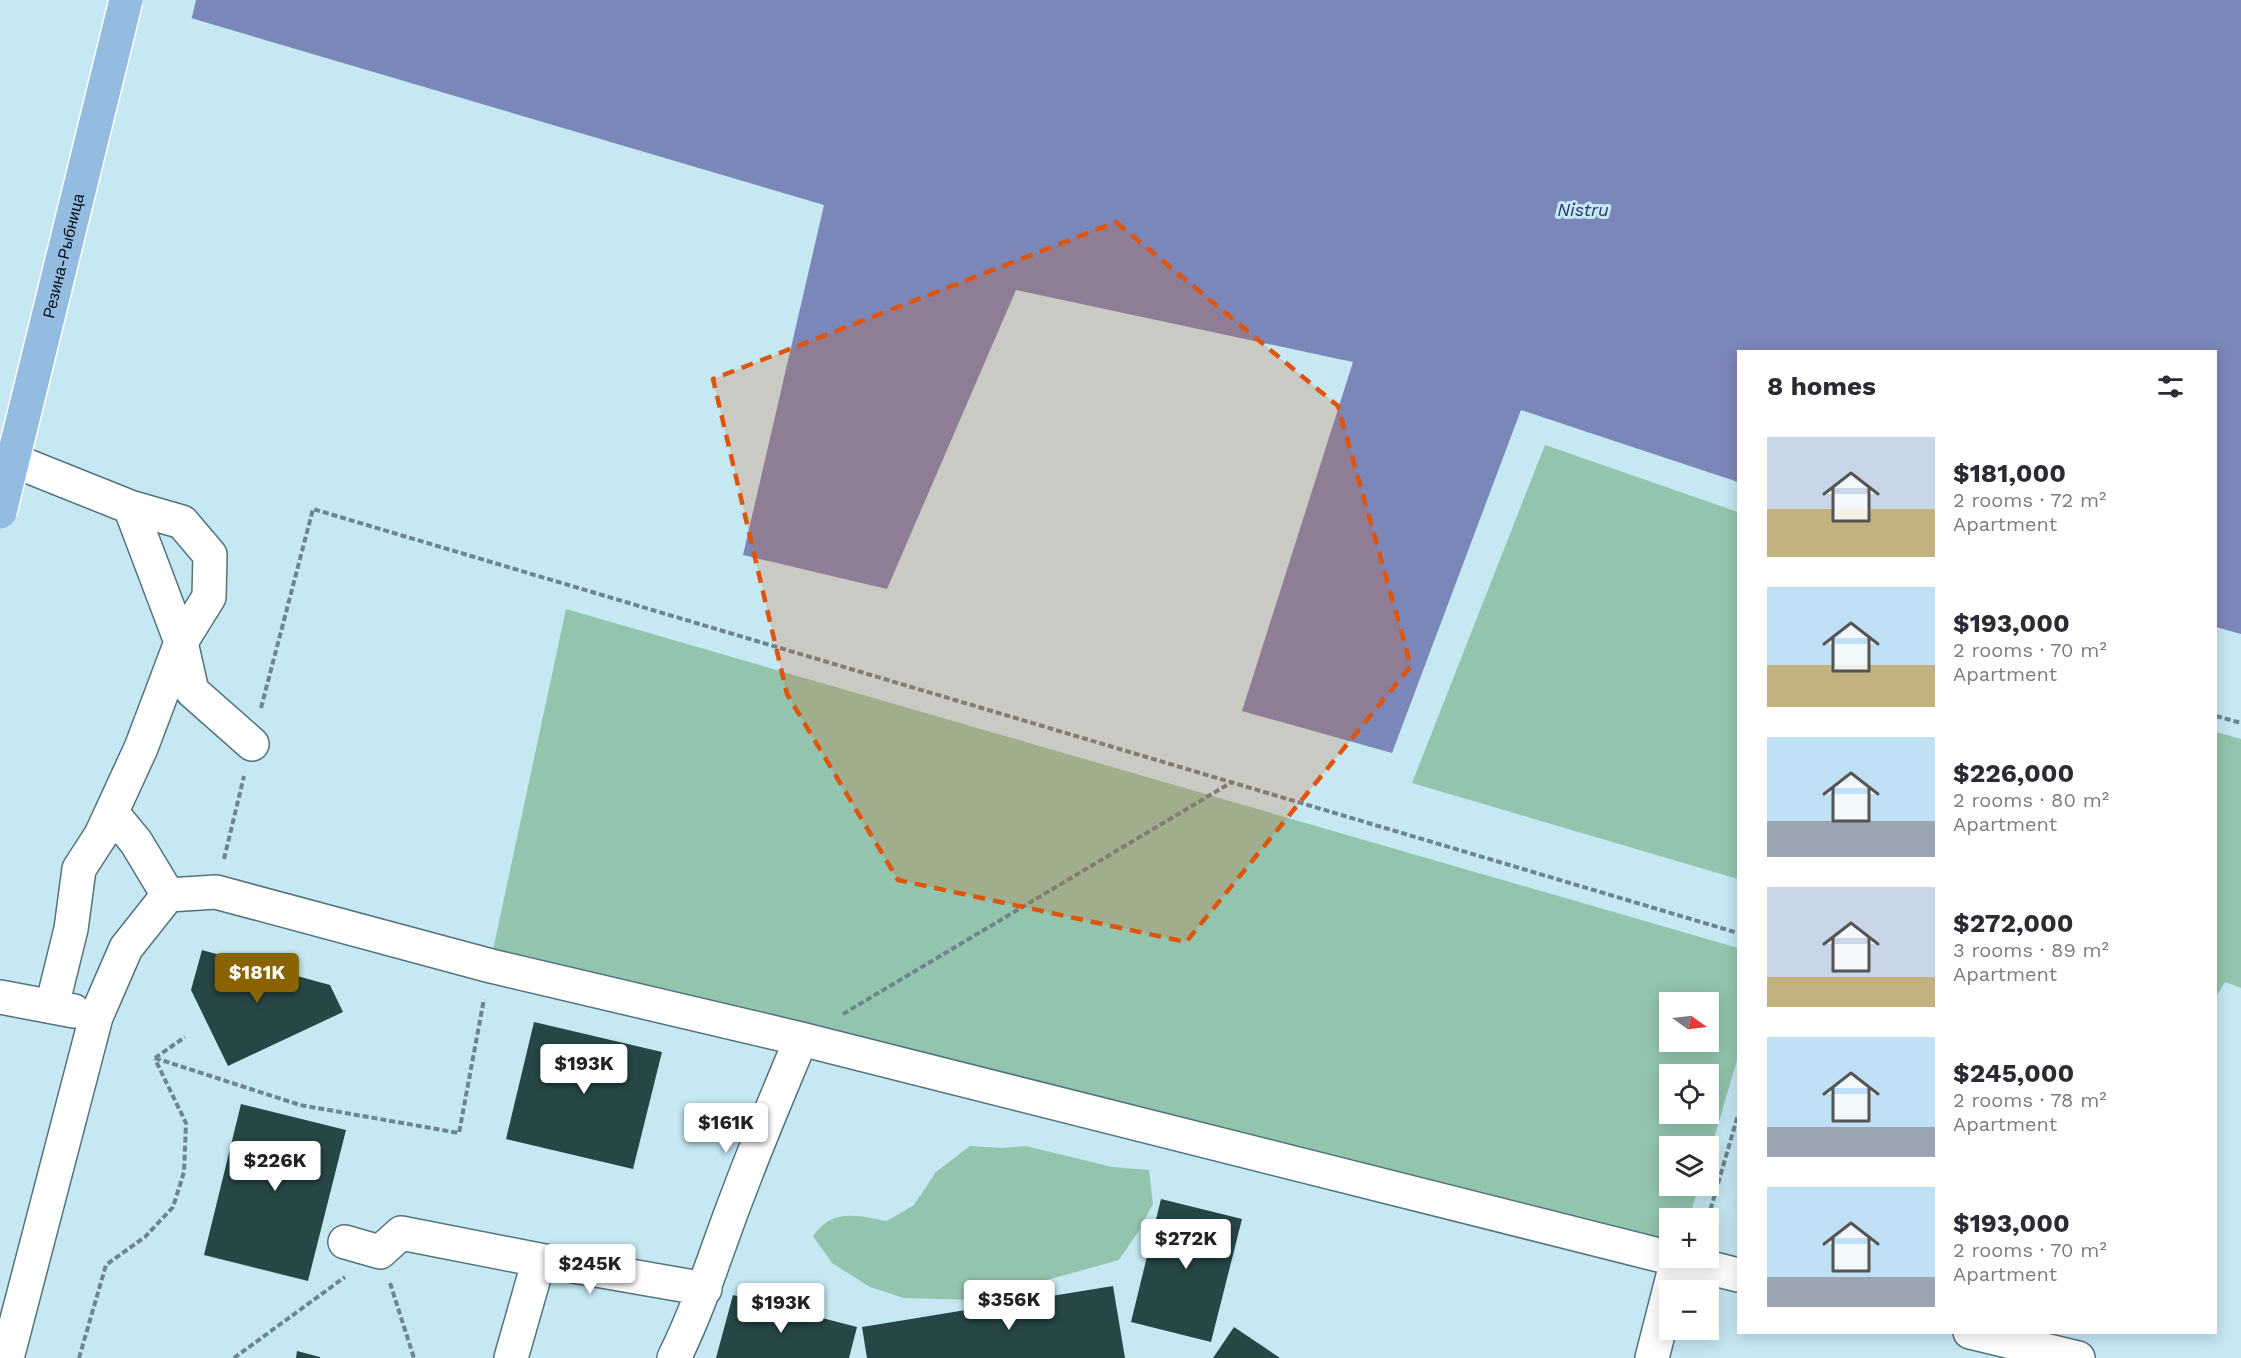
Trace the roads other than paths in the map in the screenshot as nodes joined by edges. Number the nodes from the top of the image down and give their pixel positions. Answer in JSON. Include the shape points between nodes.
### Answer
{"nodes":[{"id":1,"x":126,"y":0,"type":"edge"},
{"id":2,"x":0,"y":455,"type":"edge"},
{"id":3,"x":130,"y":507,"type":"junction"},
{"id":4,"x":0,"y":512,"type":"edge"},
{"id":5,"x":181,"y":642,"type":"junction"},
{"id":6,"x":252,"y":744,"type":"road end"},
{"id":7,"x":112,"y":813,"type":"junction"},
{"id":8,"x":168,"y":895,"type":"junction"},
{"id":9,"x":0,"y":997,"type":"edge"},
{"id":10,"x":52,"y":1006,"type":"junction"},
{"id":11,"x":96,"y":1017,"type":"junction"},
{"id":12,"x":801,"y":1039,"type":"junction"},
{"id":13,"x":345,"y":1242,"type":"dead end"},
{"id":14,"x":1659,"y":1255,"type":"edge"},
{"id":15,"x":539,"y":1260,"type":"junction"},
{"id":16,"x":1675,"y":1268,"type":"edge"},
{"id":17,"x":1710,"y":1268,"type":"edge"},
{"id":18,"x":1737,"y":1275,"type":"edge"},
{"id":19,"x":705,"y":1289,"type":"junction"},
{"id":20,"x":1978,"y":1334,"type":"edge"},
{"id":21,"x":8,"y":1358,"type":"edge"},
{"id":22,"x":511,"y":1358,"type":"edge"},
{"id":23,"x":674,"y":1358,"type":"edge"},
{"id":24,"x":1652,"y":1358,"type":"edge"},
{"id":25,"x":2078,"y":1358,"type":"edge"}],
"edges":[{"from":1,"to":4,"type":"main road","name":"Резина-Рыбница","bridge":true},
{"from":2,"to":3,"type":"street"},
{"from":3,"to":5,"type":"street"},
{"from":3,"to":5,"type":"street","via":[[182,522],[210,555],[209,597]]},
{"from":5,"to":6,"type":"street","via":[[192,691]]},
{"from":5,"to":7,"type":"street"},
{"from":7,"to":8,"type":"street","via":[[136,842]]},
{"from":7,"to":10,"type":"street","via":[[79,869],[71,929]]},
{"from":8,"to":11,"type":"street","via":[[126,948]]},
{"from":8,"to":12,"type":"street","via":[[216,892],[491,966]]},
{"from":9,"to":10,"type":"street"},
{"from":10,"to":11,"type":"street"},
{"from":11,"to":21,"type":"street"},
{"from":12,"to":14,"type":"street"},
{"from":12,"to":19,"type":"street","via":[[738,1193]]},
{"from":13,"to":15,"type":"street","via":[[380,1252],[401,1233]]},
{"from":15,"to":19,"type":"street"},
{"from":15,"to":22,"type":"street"},
{"from":16,"to":24,"type":"street"},
{"from":17,"to":18,"type":"street"},
{"from":19,"to":23,"type":"street"},
{"from":20,"to":25,"type":"street"}]}
